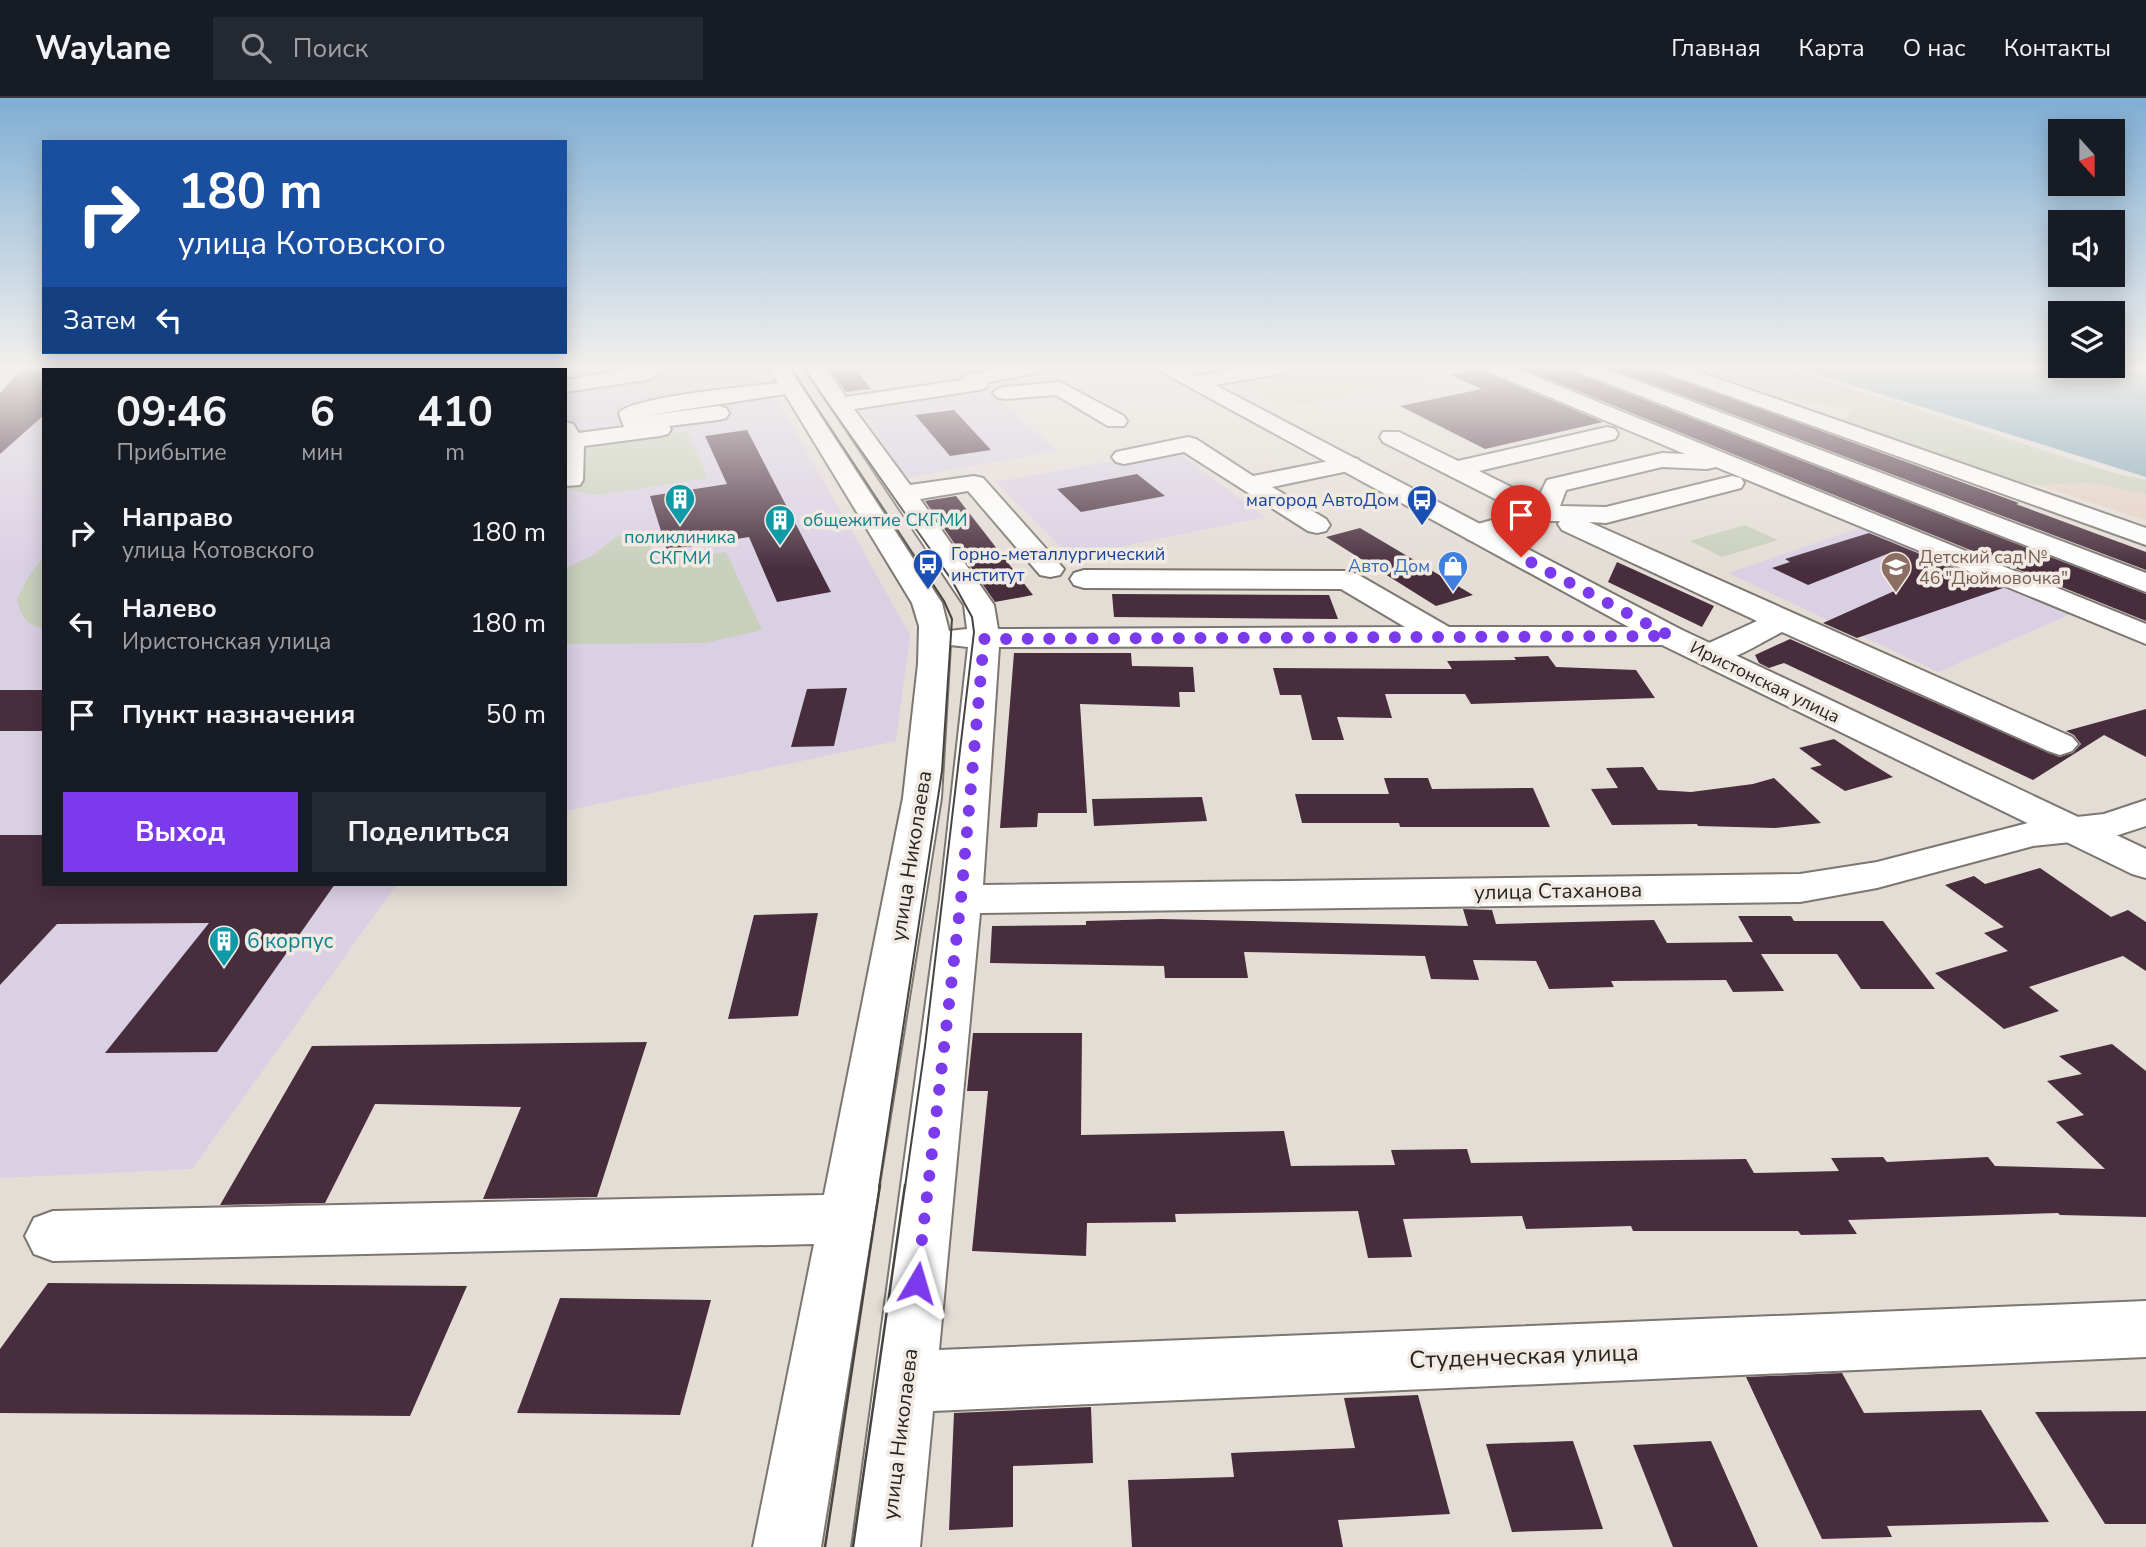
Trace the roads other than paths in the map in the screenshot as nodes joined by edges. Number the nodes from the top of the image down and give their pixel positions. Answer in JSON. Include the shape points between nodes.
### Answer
{"nodes":[{"id":1,"x":569,"y":435,"type":"edge"},
{"id":2,"x":809,"y":436,"type":"edge"},
{"id":3,"x":863,"y":436,"type":"edge"},
{"id":4,"x":1296,"y":436,"type":"edge"},
{"id":5,"x":1601,"y":436,"type":"edge"},
{"id":6,"x":1650,"y":436,"type":"edge"},
{"id":7,"x":1762,"y":436,"type":"edge"},
{"id":8,"x":1860,"y":436,"type":"edge"},
{"id":9,"x":1391,"y":437,"type":"dead end"},
{"id":10,"x":1792,"y":447,"type":"junction"},
{"id":11,"x":1124,"y":457,"type":"dead end"},
{"id":12,"x":1349,"y":464,"type":"junction"},
{"id":13,"x":1456,"y":469,"type":"junction"},
{"id":14,"x":1729,"y":473,"type":"junction"},
{"id":15,"x":571,"y":480,"type":"dead end"},
{"id":16,"x":1249,"y":484,"type":"junction"},
{"id":17,"x":904,"y":494,"type":"junction"},
{"id":18,"x":1544,"y":513,"type":"junction"},
{"id":19,"x":1983,"y":521,"type":"junction"},
{"id":20,"x":1571,"y":524,"type":"dead end"},
{"id":21,"x":1318,"y":525,"type":"dead end"},
{"id":22,"x":1476,"y":533,"type":"junction"},
{"id":23,"x":2146,"y":537,"type":"edge"},
{"id":24,"x":1918,"y":542,"type":"junction"},
{"id":25,"x":1050,"y":569,"type":"dead end"},
{"id":26,"x":1084,"y":579,"type":"dead end"},
{"id":27,"x":2146,"y":583,"type":"edge"},
{"id":28,"x":1782,"y":621,"type":"junction"},
{"id":29,"x":2146,"y":635,"type":"edge"},
{"id":30,"x":1670,"y":636,"type":"junction"},
{"id":31,"x":934,"y":637,"type":"junction"},
{"id":32,"x":1443,"y":637,"type":"junction"},
{"id":33,"x":984,"y":639,"type":"junction"},
{"id":34,"x":1709,"y":654,"type":"junction"},
{"id":35,"x":2060,"y":744,"type":"dead end"},
{"id":36,"x":2146,"y":812,"type":"edge"},
{"id":37,"x":2075,"y":831,"type":"junction"},
{"id":38,"x":2146,"y":865,"type":"edge"},
{"id":39,"x":961,"y":899,"type":"junction"},
{"id":40,"x":847,"y":1219,"type":"junction"},
{"id":41,"x":53,"y":1236,"type":"dead end"},
{"id":42,"x":2146,"y":1329,"type":"edge"},
{"id":43,"x":908,"y":1366,"type":"junction"},
{"id":44,"x":787,"y":1547,"type":"edge"},
{"id":45,"x":886,"y":1547,"type":"edge"}],
"edges":[{"from":1,"to":15,"type":"street"},
{"from":2,"to":31,"type":"street","name":"улица Николаева","via":[[927,603]]},
{"from":3,"to":17,"type":"street","name":"улица Николаева"},
{"from":4,"to":12,"type":"street","name":"Иристонская улица"},
{"from":5,"to":13,"type":"street"},
{"from":6,"to":14,"type":"street"},
{"from":7,"to":10,"type":"street"},
{"from":8,"to":23,"type":"street"},
{"from":9,"to":13,"type":"street"},
{"from":10,"to":14,"type":"street"},
{"from":10,"to":19,"type":"street"},
{"from":11,"to":16,"type":"street","via":[[1188,444]]},
{"from":12,"to":16,"type":"street"},
{"from":12,"to":22,"type":"street","name":"Иристонская улица"},
{"from":13,"to":18,"type":"street"},
{"from":14,"to":18,"type":"street","via":[[1606,515]]},
{"from":14,"to":18,"type":"street","via":[[1662,460],[1556,485]]},
{"from":14,"to":24,"type":"street"},
{"from":16,"to":21,"type":"street"},
{"from":17,"to":25,"type":"street","via":[[974,483]]},
{"from":17,"to":33,"type":"street","name":"улица Николаева","via":[[979,605]]},
{"from":18,"to":22,"type":"street"},
{"from":19,"to":24,"type":"street"},
{"from":19,"to":27,"type":"street"},
{"from":20,"to":28,"type":"street"},
{"from":22,"to":30,"type":"street","name":"Иристонская улица"},
{"from":24,"to":29,"type":"street"},
{"from":26,"to":32,"type":"street","via":[[1347,580]]},
{"from":28,"to":34,"type":"street"},
{"from":28,"to":35,"type":"street"},
{"from":30,"to":32,"type":"street"},
{"from":30,"to":34,"type":"street","name":"Иристонская улица"},
{"from":31,"to":33,"type":"street"},
{"from":31,"to":40,"type":"street","name":"улица Николаева","via":[[922,798]]},
{"from":32,"to":33,"type":"street"},
{"from":33,"to":39,"type":"street","name":"улица Николаева"},
{"from":34,"to":37,"type":"street","name":"Иристонская улица"},
{"from":36,"to":37,"type":"street","name":"улица Стаханова","via":[[2109,826]]},
{"from":37,"to":38,"type":"street","name":"Иристонская улица"},
{"from":37,"to":39,"type":"street","name":"улица Стаханова","via":[[2032,834],[1877,876],[1800,888]]},
{"from":39,"to":43,"type":"street","name":"улица Николаева"},
{"from":40,"to":41,"type":"street"},
{"from":40,"to":44,"type":"street","name":"улица Николаева"},
{"from":42,"to":43,"type":"street","name":"Студенческая улица","via":[[932,1381]]},
{"from":43,"to":45,"type":"street","name":"улица Николаева"}]}
